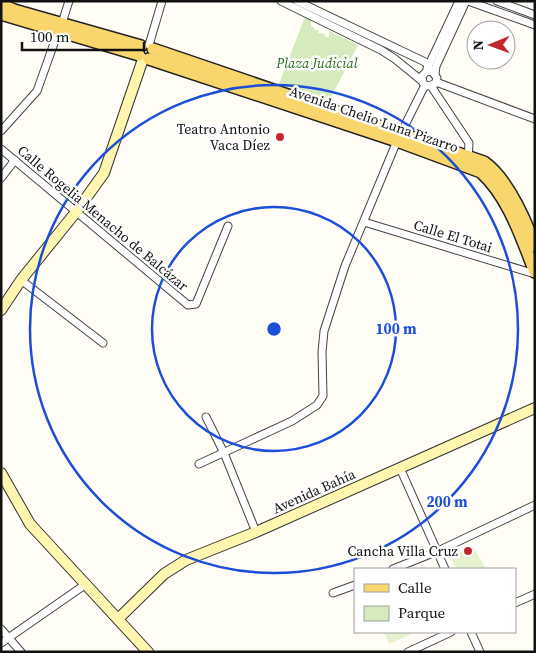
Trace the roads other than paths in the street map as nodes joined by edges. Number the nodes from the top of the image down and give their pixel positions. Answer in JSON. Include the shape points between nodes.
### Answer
{"nodes":[{"id":1,"x":69,"y":1,"type":"edge"},
{"id":2,"x":162,"y":1,"type":"edge"},
{"id":3,"x":281,"y":1,"type":"edge"},
{"id":4,"x":298,"y":1,"type":"edge"},
{"id":5,"x":459,"y":1,"type":"edge"},
{"id":6,"x":467,"y":1,"type":"edge"},
{"id":7,"x":497,"y":1,"type":"edge"},
{"id":8,"x":1,"y":4,"type":"edge"},
{"id":9,"x":1,"y":14,"type":"edge"},
{"id":10,"x":535,"y":15,"type":"edge"},
{"id":11,"x":535,"y":24,"type":"edge"},
{"id":12,"x":60,"y":27,"type":"junction"},
{"id":13,"x":435,"y":51,"type":"junction"},
{"id":14,"x":146,"y":52,"type":"junction"},
{"id":15,"x":418,"y":59,"type":"junction"},
{"id":16,"x":430,"y":71,"type":"junction"},
{"id":17,"x":429,"y":84,"type":"junction"},
{"id":18,"x":535,"y":119,"type":"edge"},
{"id":19,"x":1,"y":131,"type":"edge"},
{"id":20,"x":399,"y":137,"type":"junction"},
{"id":21,"x":1,"y":149,"type":"edge"},
{"id":22,"x":15,"y":160,"type":"junction"},
{"id":23,"x":467,"y":161,"type":"junction"},
{"id":24,"x":1,"y":178,"type":"edge"},
{"id":25,"x":76,"y":212,"type":"junction"},
{"id":26,"x":364,"y":222,"type":"junction"},
{"id":27,"x":531,"y":224,"type":"edge"},
{"id":28,"x":228,"y":226,"type":"dead end"},
{"id":29,"x":535,"y":246,"type":"edge"},
{"id":30,"x":535,"y":273,"type":"edge"},
{"id":31,"x":21,"y":280,"type":"junction"},
{"id":32,"x":1,"y":310,"type":"edge"},
{"id":33,"x":103,"y":343,"type":"dead end"},
{"id":34,"x":535,"y":408,"type":"edge"},
{"id":35,"x":206,"y":417,"type":"dead end"},
{"id":36,"x":224,"y":453,"type":"junction"},
{"id":37,"x":199,"y":464,"type":"dead end"},
{"id":38,"x":400,"y":468,"type":"junction"},
{"id":39,"x":1,"y":473,"type":"edge"},
{"id":40,"x":535,"y":505,"type":"edge"},
{"id":41,"x":256,"y":532,"type":"junction"},
{"id":42,"x":438,"y":551,"type":"junction"},
{"id":43,"x":396,"y":568,"type":"edge"},
{"id":44,"x":445,"y":568,"type":"edge"},
{"id":45,"x":86,"y":584,"type":"junction"},
{"id":46,"x":354,"y":585,"type":"edge"},
{"id":47,"x":334,"y":593,"type":"dead end"},
{"id":48,"x":535,"y":594,"type":"edge"},
{"id":49,"x":516,"y":603,"type":"edge"},
{"id":50,"x":118,"y":619,"type":"junction"},
{"id":51,"x":1,"y":629,"type":"edge"},
{"id":52,"x":449,"y":633,"type":"edge"},
{"id":53,"x":472,"y":633,"type":"edge"},
{"id":54,"x":8,"y":638,"type":"junction"},
{"id":55,"x":1,"y":643,"type":"edge"},
{"id":56,"x":21,"y":652,"type":"edge"},
{"id":57,"x":148,"y":652,"type":"edge"},
{"id":58,"x":408,"y":652,"type":"edge"},
{"id":59,"x":480,"y":652,"type":"edge"}],
"edges":[{"from":1,"to":12,"type":"street"},
{"from":2,"to":14,"type":"street"},
{"from":3,"to":17,"type":"street","via":[[380,50]]},
{"from":4,"to":15,"type":"street"},
{"from":5,"to":13,"type":"street"},
{"from":6,"to":11,"type":"street"},
{"from":6,"to":16,"type":"street","via":[[436,66]]},
{"from":7,"to":10,"type":"street"},
{"from":8,"to":12,"type":"main road","name":"Avenida Chelio Luna Pizarro"},
{"from":9,"to":12,"type":"main road","name":"Avenida Chelio Luna Pizarro"},
{"from":12,"to":14,"type":"main road","name":"Avenida Chelio Luna Pizarro"},
{"from":12,"to":19,"type":"street","via":[[37,91]]},
{"from":13,"to":15,"type":"street","via":[[431,57]]},
{"from":13,"to":16,"type":"street"},
{"from":14,"to":20,"type":"main road","name":"Avenida Chelio Luna Pizarro"},
{"from":14,"to":25,"type":"street","via":[[104,174]]},
{"from":15,"to":16,"type":"street"},
{"from":16,"to":17,"type":"street","via":[[437,78]]},
{"from":16,"to":17,"type":"street","via":[[422,76]]},
{"from":17,"to":18,"type":"street"},
{"from":17,"to":20,"type":"street"},
{"from":17,"to":23,"type":"street","via":[[469,142]]},
{"from":20,"to":23,"type":"main road","name":"Avenida Chelio Luna Pizarro"},
{"from":20,"to":26,"type":"street"},
{"from":21,"to":22,"type":"street","name":"Calle Rogelia Menacho de Balcázar"},
{"from":22,"to":24,"type":"street"},
{"from":22,"to":25,"type":"street","name":"Calle Rogelia Menacho de Balcázar"},
{"from":23,"to":27,"type":"main road","name":"Avenida Chelio Luna Pizarro","via":[[484,162],[494,169]]},
{"from":23,"to":30,"type":"main road","name":"Avenida Chelio Luna Pizarro","via":[[490,181],[508,207]]},
{"from":25,"to":28,"type":"street","name":"Calle Rogelia Menacho de Balcázar","via":[[188,305],[196,304]]},
{"from":25,"to":31,"type":"street"},
{"from":26,"to":30,"type":"street","name":"Calle El Totai"},
{"from":26,"to":36,"type":"street","via":[[345,266],[324,330],[323,396],[317,405],[292,421]]},
{"from":27,"to":29,"type":"main road","name":"Avenida Chelio Luna Pizarro"},
{"from":31,"to":32,"type":"street"},
{"from":31,"to":33,"type":"street"},
{"from":34,"to":38,"type":"street","name":"Avenida Bahía"},
{"from":35,"to":36,"type":"street"},
{"from":36,"to":37,"type":"street"},
{"from":36,"to":41,"type":"street"},
{"from":38,"to":41,"type":"street","name":"Avenida Bahía"},
{"from":38,"to":42,"type":"street"},
{"from":39,"to":45,"type":"street","via":[[30,524]]},
{"from":40,"to":42,"type":"street"},
{"from":41,"to":50,"type":"street","name":"Avenida Bahía","via":[[186,560],[164,574]]},
{"from":42,"to":43,"type":"street"},
{"from":42,"to":44,"type":"street"},
{"from":45,"to":50,"type":"street"},
{"from":45,"to":54,"type":"street"},
{"from":46,"to":47,"type":"street"},
{"from":48,"to":49,"type":"street"},
{"from":50,"to":57,"type":"street"},
{"from":51,"to":54,"type":"street"},
{"from":52,"to":58,"type":"street"},
{"from":53,"to":59,"type":"street"},
{"from":54,"to":55,"type":"street"},
{"from":54,"to":56,"type":"street"}]}
